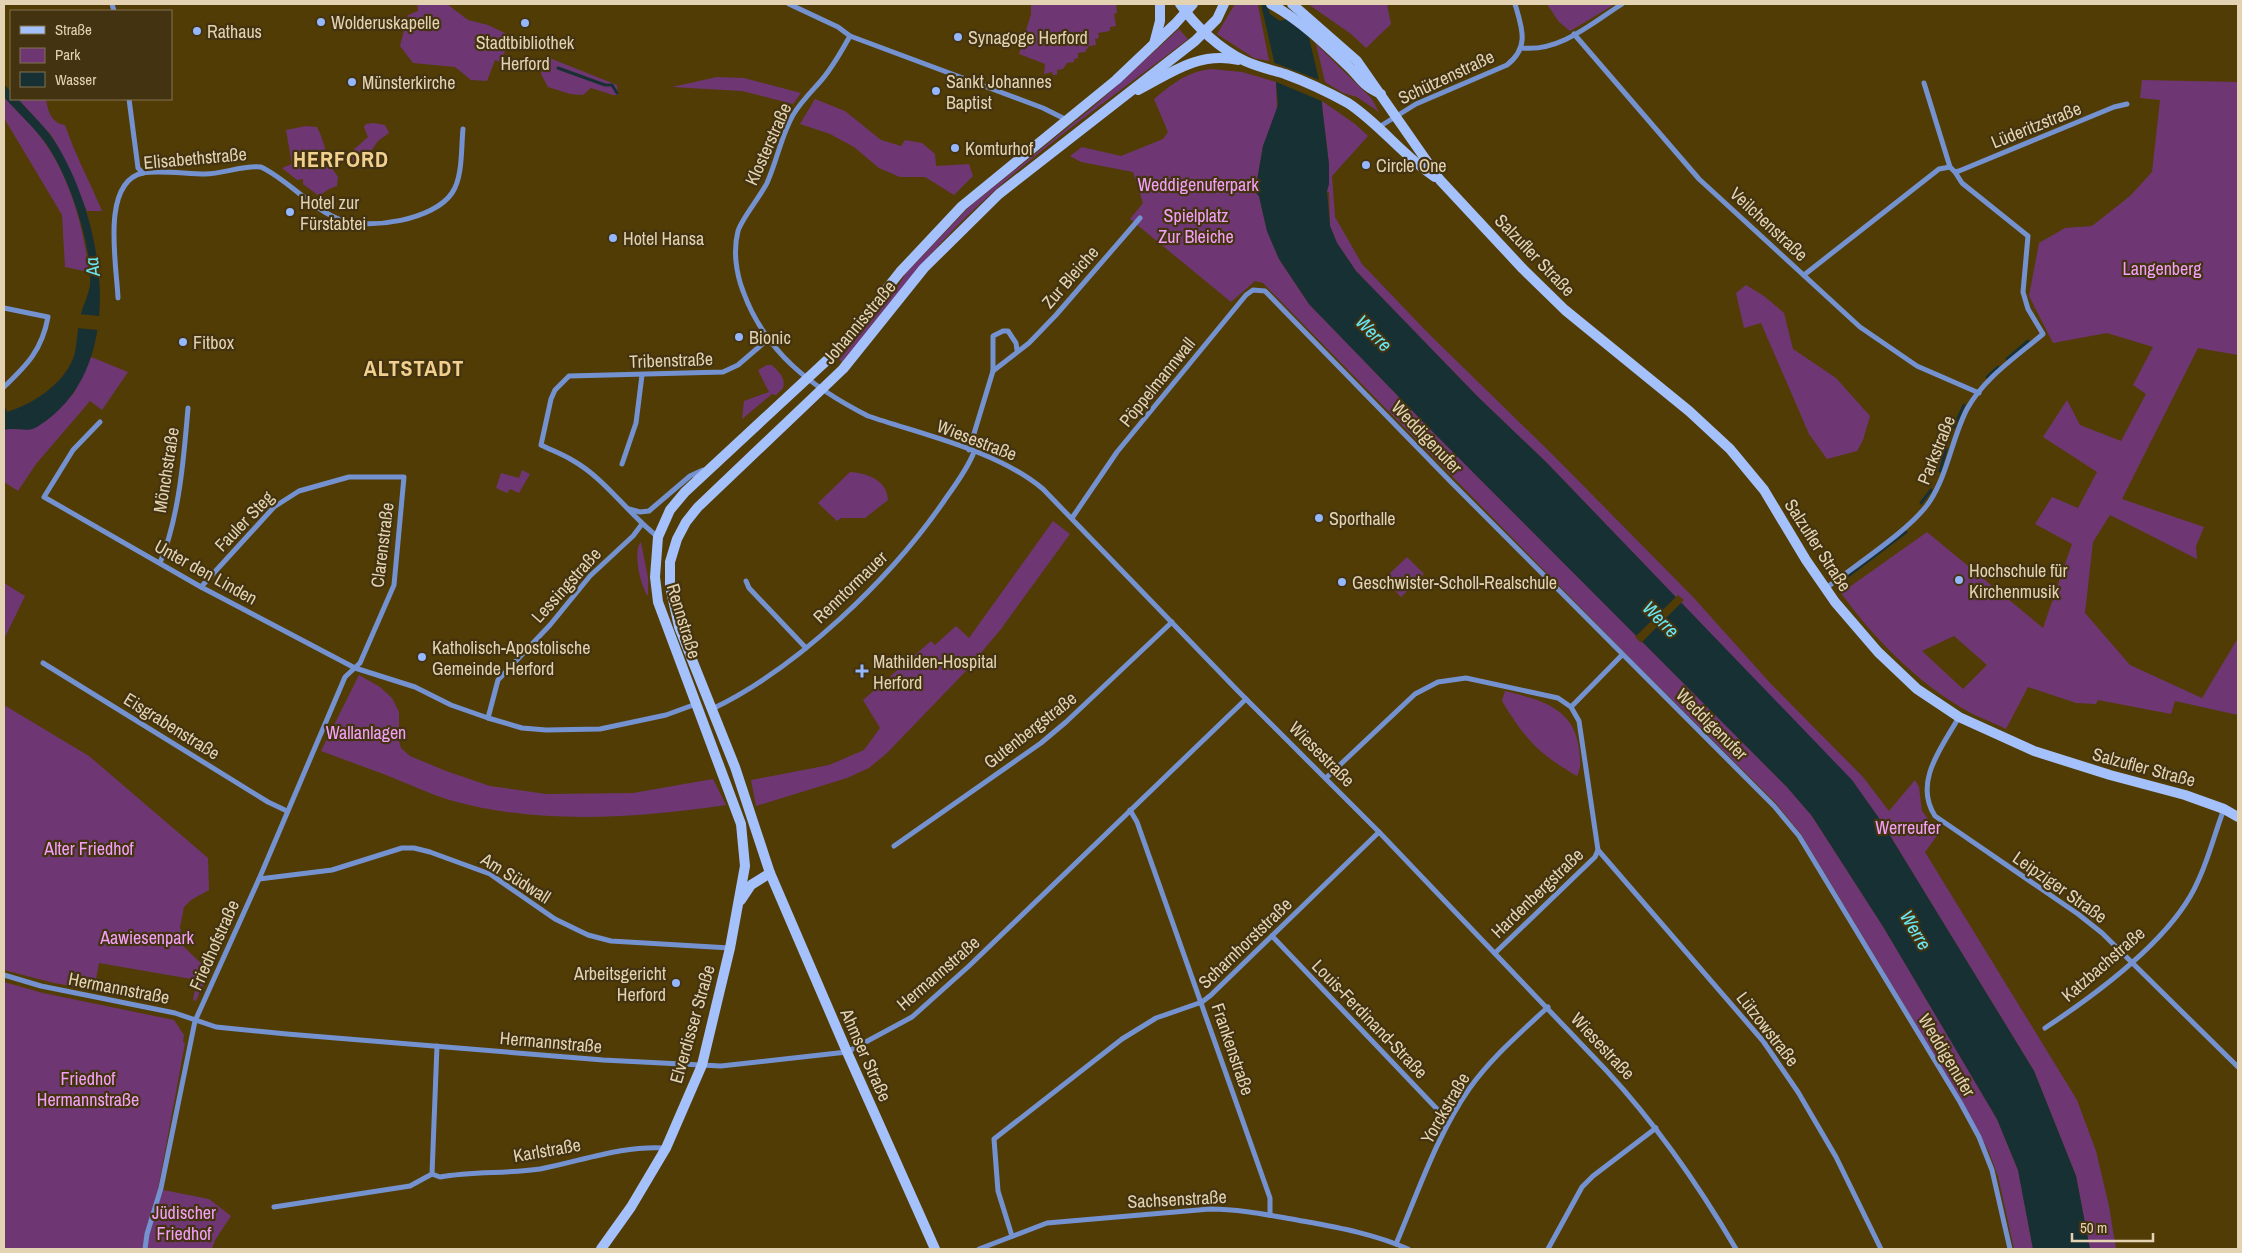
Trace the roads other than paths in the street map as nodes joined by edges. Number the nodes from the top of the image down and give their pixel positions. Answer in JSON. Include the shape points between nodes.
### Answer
{"nodes":[{"id":1,"x":789,"y":4,"type":"edge"},
{"id":2,"x":1160,"y":4,"type":"edge"},
{"id":3,"x":1224,"y":4,"type":"edge"},
{"id":4,"x":1271,"y":4,"type":"edge"},
{"id":5,"x":1292,"y":4,"type":"edge"},
{"id":6,"x":1515,"y":4,"type":"edge"},
{"id":7,"x":1622,"y":4,"type":"edge"},
{"id":8,"x":1186,"y":6,"type":"edge"},
{"id":9,"x":1204,"y":32,"type":"junction"},
{"id":10,"x":1574,"y":34,"type":"junction"},
{"id":11,"x":850,"y":36,"type":"junction"},
{"id":12,"x":1154,"y":45,"type":"junction"},
{"id":13,"x":1522,"y":48,"type":"junction"},
{"id":14,"x":1244,"y":61,"type":"junction"},
{"id":15,"x":1924,"y":83,"type":"dead end"},
{"id":16,"x":1125,"y":94,"type":"junction"},
{"id":17,"x":1382,"y":94,"type":"junction"},
{"id":18,"x":129,"y":100,"type":"edge"},
{"id":19,"x":2127,"y":104,"type":"dead end"},
{"id":20,"x":1396,"y":115,"type":"junction"},
{"id":21,"x":1067,"y":120,"type":"junction"},
{"id":22,"x":1379,"y":127,"type":"junction"},
{"id":23,"x":464,"y":129,"type":"dead end"},
{"id":24,"x":1950,"y":167,"type":"junction"},
{"id":25,"x":1955,"y":172,"type":"junction"},
{"id":26,"x":143,"y":173,"type":"junction"},
{"id":27,"x":1440,"y":180,"type":"junction"},
{"id":28,"x":1140,"y":218,"type":"dead end"},
{"id":29,"x":1804,"y":275,"type":"junction"},
{"id":30,"x":118,"y":298,"type":"dead end"},
{"id":31,"x":1275,"y":301,"type":"joint"},
{"id":32,"x":4,"y":308,"type":"edge"},
{"id":33,"x":767,"y":340,"type":"junction"},
{"id":34,"x":1017,"y":350,"type":"junction"},
{"id":35,"x":992,"y":371,"type":"junction"},
{"id":36,"x":642,"y":375,"type":"junction"},
{"id":37,"x":808,"y":379,"type":"junction"},
{"id":38,"x":4,"y":387,"type":"edge"},
{"id":39,"x":822,"y":390,"type":"junction"},
{"id":40,"x":1979,"y":393,"type":"junction"},
{"id":41,"x":188,"y":408,"type":"dead end"},
{"id":42,"x":100,"y":422,"type":"dead end"},
{"id":43,"x":972,"y":451,"type":"junction"},
{"id":44,"x":622,"y":464,"type":"dead end"},
{"id":45,"x":711,"y":468,"type":"junction"},
{"id":46,"x":404,"y":477,"type":"joint"},
{"id":47,"x":628,"y":509,"type":"junction"},
{"id":48,"x":1072,"y":518,"type":"junction"},
{"id":49,"x":642,"y":524,"type":"junction"},
{"id":50,"x":658,"y":537,"type":"junction"},
{"id":51,"x":673,"y":548,"type":"junction"},
{"id":52,"x":160,"y":563,"type":"junction"},
{"id":53,"x":746,"y":582,"type":"dead end"},
{"id":54,"x":201,"y":587,"type":"junction"},
{"id":55,"x":1825,"y":589,"type":"junction"},
{"id":56,"x":1172,"y":622,"type":"junction"},
{"id":57,"x":806,"y":648,"type":"junction"},
{"id":58,"x":1622,"y":655,"type":"junction"},
{"id":59,"x":43,"y":663,"type":"dead end"},
{"id":60,"x":355,"y":668,"type":"junction"},
{"id":61,"x":1246,"y":699,"type":"junction"},
{"id":62,"x":696,"y":704,"type":"junction"},
{"id":63,"x":1571,"y":707,"type":"junction"},
{"id":64,"x":712,"y":709,"type":"junction"},
{"id":65,"x":1959,"y":717,"type":"junction"},
{"id":66,"x":488,"y":718,"type":"junction"},
{"id":67,"x":1326,"y":778,"type":"junction"},
{"id":68,"x":2224,"y":808,"type":"junction"},
{"id":69,"x":1130,"y":810,"type":"junction"},
{"id":70,"x":288,"y":811,"type":"junction"},
{"id":71,"x":2238,"y":817,"type":"edge"},
{"id":72,"x":740,"y":824,"type":"junction"},
{"id":73,"x":1379,"y":832,"type":"junction"},
{"id":74,"x":894,"y":846,"type":"dead end"},
{"id":75,"x":1598,"y":850,"type":"junction"},
{"id":76,"x":770,"y":873,"type":"junction"},
{"id":77,"x":259,"y":879,"type":"junction"},
{"id":78,"x":739,"y":905,"type":"junction"},
{"id":79,"x":1272,"y":936,"type":"junction"},
{"id":80,"x":730,"y":948,"type":"junction"},
{"id":81,"x":1495,"y":953,"type":"junction"},
{"id":82,"x":2133,"y":962,"type":"junction"},
{"id":83,"x":4,"y":975,"type":"edge"},
{"id":84,"x":1202,"y":1002,"type":"junction"},
{"id":85,"x":1548,"y":1007,"type":"junction"},
{"id":86,"x":195,"y":1021,"type":"junction"},
{"id":87,"x":2045,"y":1028,"type":"dead end"},
{"id":88,"x":437,"y":1046,"type":"junction"},
{"id":89,"x":847,"y":1052,"type":"junction"},
{"id":90,"x":702,"y":1065,"type":"junction"},
{"id":91,"x":2238,"y":1067,"type":"edge"},
{"id":92,"x":1451,"y":1118,"type":"junction"},
{"id":93,"x":1656,"y":1128,"type":"junction"},
{"id":94,"x":666,"y":1148,"type":"junction"},
{"id":95,"x":432,"y":1174,"type":"junction"},
{"id":96,"x":274,"y":1206,"type":"dead end"},
{"id":97,"x":1270,"y":1215,"type":"junction"},
{"id":98,"x":1012,"y":1236,"type":"junction"},
{"id":99,"x":1396,"y":1244,"type":"junction"},
{"id":100,"x":146,"y":1249,"type":"edge"},
{"id":101,"x":601,"y":1249,"type":"edge"},
{"id":102,"x":935,"y":1249,"type":"edge"},
{"id":103,"x":979,"y":1249,"type":"edge"},
{"id":104,"x":1408,"y":1249,"type":"edge"},
{"id":105,"x":1548,"y":1249,"type":"edge"},
{"id":106,"x":1736,"y":1249,"type":"edge"},
{"id":107,"x":1881,"y":1249,"type":"edge"},
{"id":108,"x":2010,"y":1249,"type":"edge"}],
"edges":[{"from":1,"to":11,"type":"street"},
{"from":2,"to":12,"type":"main road"},
{"from":3,"to":9,"type":"main road","name":"Johannisstraße","via":[[1217,19]]},
{"from":4,"to":17,"type":"main road","name":"Salzufler Straße","via":[[1325,45],[1365,87]]},
{"from":5,"to":17,"type":"main road","name":"Salzufler Straße","via":[[1357,61]]},
{"from":6,"to":13,"type":"street"},
{"from":7,"to":10,"type":"street"},
{"from":8,"to":9,"type":"main road","name":"Salzufler Straße"},
{"from":8,"to":12,"type":"main road","name":"Salzufler Straße"},
{"from":9,"to":14,"type":"main road","name":"Salzufler Straße"},
{"from":9,"to":16,"type":"main road","name":"Johannisstraße"},
{"from":10,"to":13,"type":"street","via":[[1546,47]]},
{"from":10,"to":29,"type":"street","name":"Veilchenstraße","via":[[1700,179]]},
{"from":11,"to":21,"type":"street","via":[[1043,108]]},
{"from":11,"to":33,"type":"street","name":"Klosterstraße","via":[[829,70],[791,118],[767,183],[738,230],[736,260],[739,281]]},
{"from":12,"to":21,"type":"main road","name":"Johannisstraße"},
{"from":13,"to":20,"type":"street","name":"Schützenstraße","via":[[1507,65]]},
{"from":14,"to":16,"type":"main road","via":[[1230,58],[1185,64],[1134,93]]},
{"from":14,"to":22,"type":"main road","name":"Salzufler Straße","via":[[1326,92]]},
{"from":15,"to":24,"type":"street"},
{"from":16,"to":39,"type":"main road","name":"Johannisstraße","via":[[999,194],[960,231],[924,268],[843,369]]},
{"from":17,"to":20,"type":"main road","name":"Salzufler Straße"},
{"from":18,"to":26,"type":"street","via":[[138,168]]},
{"from":19,"to":25,"type":"street","name":"Lüderitzstraße"},
{"from":20,"to":22,"type":"street","name":"Schützenstraße"},
{"from":20,"to":27,"type":"main road","name":"Salzufler Straße"},
{"from":21,"to":37,"type":"main road","name":"Johannisstraße","via":[[962,206],[900,272],[838,350]]},
{"from":22,"to":27,"type":"main road","name":"Salzufler Straße","via":[[1421,168]]},
{"from":23,"to":26,"type":"street","name":"Elisabethstraße","via":[[458,178],[452,193],[413,218],[374,223],[340,220],[261,167],[206,174]]},
{"from":24,"to":25,"type":"street"},
{"from":24,"to":29,"type":"street","via":[[1939,169]]},
{"from":25,"to":40,"type":"street","name":"Parkstraße","via":[[1962,183],[2028,236],[2023,292],[2028,309],[2043,334]]},
{"from":26,"to":30,"type":"street","name":"Elisabethstraße","via":[[123,188],[116,210],[113,239]]},
{"from":27,"to":55,"type":"main road","name":"Salzufler Straße","via":[[1565,310],[1730,449],[1764,490]]},
{"from":28,"to":34,"type":"street","name":"Zur Bleiche","via":[[1056,315],[1029,343]]},
{"from":29,"to":40,"type":"street","name":"Veilchenstraße","via":[[1886,347],[1917,366]]},
{"from":31,"to":48,"type":"street","name":"Pöppelmannwall","via":[[1259,288],[1246,295],[1117,452]]},
{"from":31,"to":58,"type":"street","name":"Weddigenufer"},
{"from":32,"to":38,"type":"street","via":[[48,317],[35,355]]},
{"from":33,"to":36,"type":"street","name":"Tribenstraße","via":[[738,366],[723,372]]},
{"from":33,"to":37,"type":"street"},
{"from":34,"to":35,"type":"street","name":"Zur Bleiche"},
{"from":34,"to":35,"type":"street","via":[[1008,331],[996,333],[992,340]]},
{"from":35,"to":43,"type":"street"},
{"from":36,"to":44,"type":"street","via":[[636,423]]},
{"from":36,"to":47,"type":"street","name":"Tribenstraße","via":[[569,376],[551,399],[541,446],[573,460]]},
{"from":37,"to":39,"type":"street","name":"Wiesestraße"},
{"from":37,"to":45,"type":"main road","name":"Johannisstraße"},
{"from":39,"to":43,"type":"street","name":"Wiesestraße","via":[[868,416]]},
{"from":39,"to":51,"type":"main road","name":"Johannisstraße","via":[[698,507]]},
{"from":40,"to":55,"type":"street","name":"Parkstraße","via":[[1959,427],[1939,485],[1929,502],[1905,526]]},
{"from":41,"to":52,"type":"street","name":"Mönchstraße","via":[[175,508]]},
{"from":42,"to":52,"type":"street","name":"Unter den Linden","via":[[73,450],[44,497]]},
{"from":43,"to":48,"type":"street","name":"Wiesestraße","via":[[1030,478]]},
{"from":43,"to":57,"type":"street","name":"Renntormauer","via":[[963,474],[929,523],[888,572]]},
{"from":45,"to":47,"type":"street","name":"Johannisstraße","via":[[690,476],[649,511]]},
{"from":45,"to":50,"type":"main road","name":"Johannisstraße","via":[[670,510]]},
{"from":46,"to":54,"type":"street","name":"Fauler Steg","via":[[349,477],[299,490],[274,507]]},
{"from":46,"to":60,"type":"street","name":"Clarenstraße","via":[[394,585]]},
{"from":47,"to":49,"type":"street"},
{"from":48,"to":56,"type":"street","name":"Wiesestraße"},
{"from":49,"to":50,"type":"street"},
{"from":49,"to":66,"type":"street","name":"Lessingstraße","via":[[590,576],[550,625],[498,680]]},
{"from":50,"to":51,"type":"main road"},
{"from":50,"to":62,"type":"main road","name":"Rennstraße","via":[[655,577],[658,602]]},
{"from":51,"to":64,"type":"main road","name":"Rennstraße","via":[[669,568],[679,627]]},
{"from":52,"to":54,"type":"street","name":"Unter den Linden"},
{"from":53,"to":57,"type":"street"},
{"from":54,"to":60,"type":"street","name":"Unter den Linden"},
{"from":55,"to":65,"type":"main road","name":"Salzufler Straße","via":[[1896,670],[1938,705]]},
{"from":56,"to":61,"type":"street","name":"Wiesestraße"},
{"from":56,"to":74,"type":"street","name":"Gutenbergstraße","via":[[1040,743]]},
{"from":57,"to":64,"type":"street","name":"Renntormauer","via":[[756,685]]},
{"from":58,"to":63,"type":"street"},
{"from":58,"to":108,"type":"street","name":"Weddigenufer","via":[[1774,806],[1799,836],[1979,1137],[1992,1170]]},
{"from":59,"to":70,"type":"street","name":"Eisgrabenstraße","via":[[268,802]]},
{"from":60,"to":66,"type":"street","name":"Unter den Linden","via":[[415,687]]},
{"from":60,"to":70,"type":"street","name":"Friedhofstraße","via":[[345,677]]},
{"from":61,"to":67,"type":"street","name":"Wiesestraße"},
{"from":61,"to":69,"type":"street","name":"Hermannstraße"},
{"from":62,"to":66,"type":"street","name":"Unter den Linden","via":[[600,729],[522,728]]},
{"from":62,"to":72,"type":"main road","name":"Rennstraße"},
{"from":63,"to":67,"type":"street","via":[[1558,698],[1485,681],[1466,678],[1438,682],[1415,694]]},
{"from":63,"to":75,"type":"street","name":"Hardenbergstraße","via":[[1580,721],[1584,740]]},
{"from":64,"to":76,"type":"main road","name":"Rennstraße"},
{"from":65,"to":68,"type":"main road","name":"Salzufler Straße","via":[[2057,760]]},
{"from":65,"to":82,"type":"street","name":"Leipziger Straße","via":[[1928,774],[1926,799],[1935,816],[2078,914]]},
{"from":67,"to":73,"type":"street","name":"Wiesestraße"},
{"from":68,"to":71,"type":"main road","name":"Salzufler Straße"},
{"from":68,"to":82,"type":"street","name":"Katzbachstraße","via":[[2198,882],[2189,898]]},
{"from":69,"to":84,"type":"street","name":"Frankenstraße"},
{"from":69,"to":89,"type":"street","name":"Hermannstraße","via":[[912,1017]]},
{"from":70,"to":77,"type":"street","name":"Friedhofstraße"},
{"from":72,"to":76,"type":"main road"},
{"from":72,"to":78,"type":"main road","name":"Elverdisser Straße","via":[[746,860]]},
{"from":73,"to":79,"type":"street","name":"Scharnhorststraße"},
{"from":73,"to":81,"type":"street","name":"Wiesestraße"},
{"from":75,"to":81,"type":"street","name":"Hardenbergstraße","via":[[1595,857]]},
{"from":75,"to":107,"type":"street","name":"Lützowstraße","via":[[1764,1041],[1836,1157]]},
{"from":76,"to":78,"type":"main road","name":"Elverdisser Straße","via":[[751,885]]},
{"from":76,"to":89,"type":"main road","name":"Ahmser Straße"},
{"from":77,"to":80,"type":"street","name":"Am Südwall","via":[[319,873],[402,848],[414,848],[490,874],[555,919],[588,935],[612,941]]},
{"from":77,"to":86,"type":"street","name":"Friedhofstraße"},
{"from":78,"to":80,"type":"main road","name":"Elverdisser Straße"},
{"from":79,"to":84,"type":"street","name":"Scharnhorststraße"},
{"from":79,"to":92,"type":"street","name":"Louis-Ferdinand-Straße","via":[[1436,1108]]},
{"from":80,"to":90,"type":"main road","name":"Elverdisser Straße"},
{"from":81,"to":85,"type":"street","name":"Wiesestraße"},
{"from":82,"to":87,"type":"street","name":"Katzbachstraße","via":[[2076,1008]]},
{"from":82,"to":91,"type":"street","name":"Leipziger Straße"},
{"from":83,"to":86,"type":"street","name":"Hermannstraße","via":[[41,986],[175,1013]]},
{"from":84,"to":97,"type":"street","name":"Frankenstraße","via":[[1270,1198]]},
{"from":84,"to":98,"type":"street","name":"Scharnhorststraße","via":[[1156,1018],[1122,1038],[994,1139],[998,1191]]},
{"from":85,"to":92,"type":"street","name":"Yorckstraße","via":[[1485,1068]]},
{"from":85,"to":93,"type":"street","name":"Wiesestraße"},
{"from":86,"to":88,"type":"street","name":"Hermannstraße","via":[[223,1028]]},
{"from":86,"to":100,"type":"street","name":"Friedhofstraße","via":[[161,1188],[146,1234]]},
{"from":88,"to":90,"type":"street","name":"Hermannstraße"},
{"from":88,"to":95,"type":"street"},
{"from":89,"to":90,"type":"street","name":"Hermannstraße","via":[[721,1066]]},
{"from":89,"to":102,"type":"main road","name":"Ahmser Straße"},
{"from":90,"to":94,"type":"main road","name":"Elverdisser Straße"},
{"from":92,"to":99,"type":"street","name":"Yorckstraße"},
{"from":93,"to":105,"type":"street","via":[[1582,1187]]},
{"from":93,"to":106,"type":"street","name":"Wiesestraße","via":[[1709,1202]]},
{"from":94,"to":95,"type":"street","name":"Karlstraße","via":[[646,1146],[540,1168],[440,1177]]},
{"from":94,"to":101,"type":"main road","name":"Elverdisser Straße"},
{"from":95,"to":96,"type":"street","via":[[410,1186]]},
{"from":97,"to":98,"type":"street","name":"Sachsenstraße","via":[[1210,1209],[1067,1220],[1047,1223]]},
{"from":97,"to":99,"type":"street","name":"Sachsenstraße","via":[[1345,1229]]},
{"from":98,"to":103,"type":"street","name":"Sachsenstraße"},
{"from":99,"to":104,"type":"street","name":"Sachsenstraße"}]}
